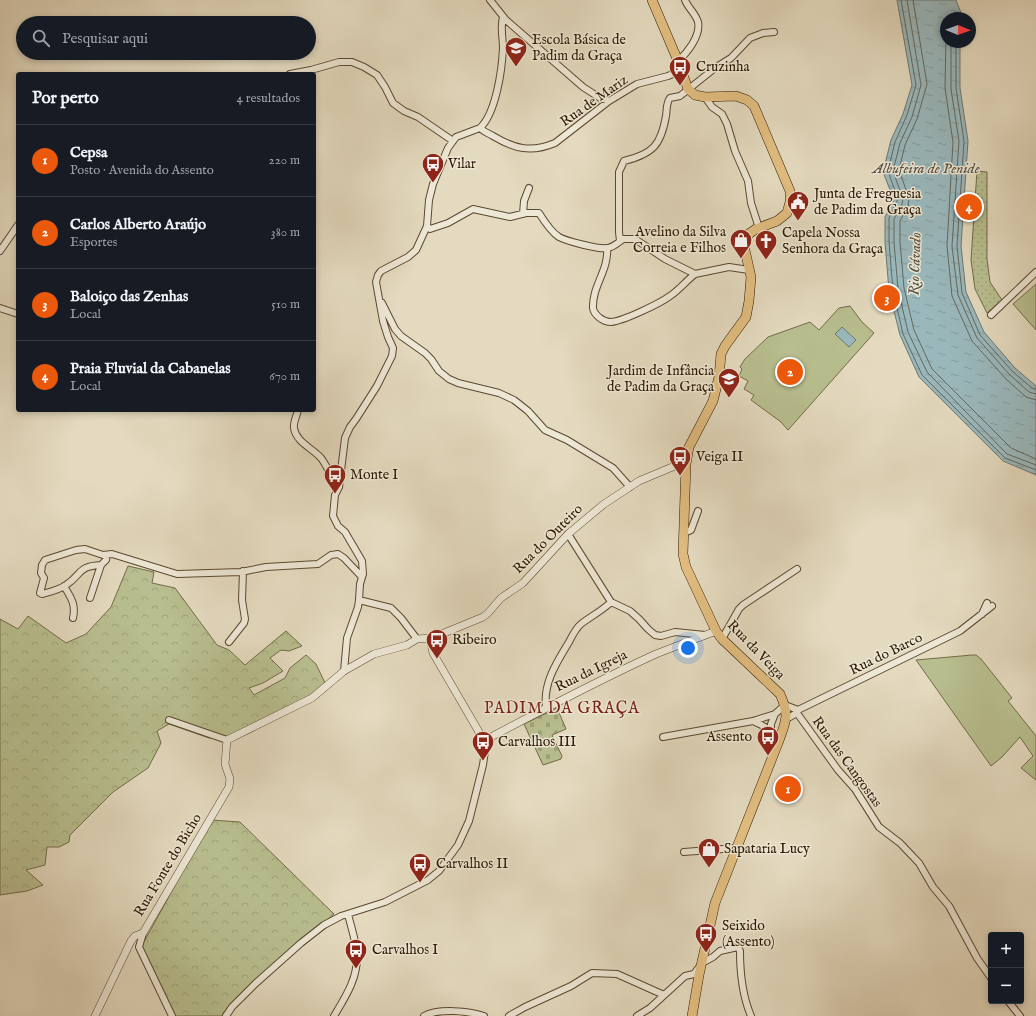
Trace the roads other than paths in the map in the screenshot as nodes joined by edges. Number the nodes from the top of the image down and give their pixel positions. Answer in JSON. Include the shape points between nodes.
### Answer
{"nodes":[{"id":1,"x":490,"y":0,"type":"edge"},
{"id":2,"x":652,"y":0,"type":"edge"},
{"id":3,"x":685,"y":0,"type":"edge"},
{"id":4,"x":503,"y":17,"type":"junction"},
{"id":5,"x":774,"y":32,"type":"dead end"},
{"id":6,"x":678,"y":61,"type":"junction"},
{"id":7,"x":682,"y":70,"type":"junction"},
{"id":8,"x":300,"y":72,"type":"edge"},
{"id":9,"x":688,"y":89,"type":"junction"},
{"id":10,"x":705,"y":97,"type":"junction"},
{"id":11,"x":609,"y":101,"type":"junction"},
{"id":12,"x":480,"y":128,"type":"junction"},
{"id":13,"x":453,"y":142,"type":"junction"},
{"id":14,"x":529,"y":188,"type":"dead end"},
{"id":15,"x":523,"y":214,"type":"junction"},
{"id":16,"x":427,"y":226,"type":"junction"},
{"id":17,"x":16,"y":228,"type":"edge"},
{"id":18,"x":759,"y":228,"type":"junction"},
{"id":19,"x":620,"y":241,"type":"junction"},
{"id":20,"x":607,"y":248,"type":"junction"},
{"id":21,"x":0,"y":251,"type":"edge"},
{"id":22,"x":749,"y":270,"type":"junction"},
{"id":23,"x":1036,"y":272,"type":"edge"},
{"id":24,"x":696,"y":274,"type":"junction"},
{"id":25,"x":379,"y":296,"type":"junction"},
{"id":26,"x":0,"y":308,"type":"edge"},
{"id":27,"x":16,"y":313,"type":"edge"},
{"id":28,"x":991,"y":315,"type":"dead end"},
{"id":29,"x":298,"y":412,"type":"edge"},
{"id":30,"x":686,"y":464,"type":"junction"},
{"id":31,"x":339,"y":487,"type":"junction"},
{"id":32,"x":630,"y":487,"type":"junction"},
{"id":33,"x":698,"y":511,"type":"dead end"},
{"id":34,"x":684,"y":532,"type":"junction"},
{"id":35,"x":568,"y":534,"type":"junction"},
{"id":36,"x":107,"y":555,"type":"junction"},
{"id":37,"x":102,"y":565,"type":"junction"},
{"id":38,"x":797,"y":569,"type":"dead end"},
{"id":39,"x":243,"y":571,"type":"junction"},
{"id":40,"x":362,"y":577,"type":"junction"},
{"id":41,"x":64,"y":586,"type":"junction"},
{"id":42,"x":90,"y":598,"type":"dead end"},
{"id":43,"x":359,"y":600,"type":"junction"},
{"id":44,"x":611,"y":602,"type":"junction"},
{"id":45,"x":989,"y":604,"type":"dead end"},
{"id":46,"x":74,"y":618,"type":"dead end"},
{"id":47,"x":716,"y":631,"type":"junction"},
{"id":48,"x":705,"y":635,"type":"junction"},
{"id":49,"x":432,"y":638,"type":"junction"},
{"id":50,"x":417,"y":639,"type":"junction"},
{"id":51,"x":722,"y":639,"type":"junction"},
{"id":52,"x":229,"y":642,"type":"dead end"},
{"id":53,"x":344,"y":671,"type":"junction"},
{"id":54,"x":785,"y":705,"type":"junction"},
{"id":55,"x":546,"y":707,"type":"junction"},
{"id":56,"x":798,"y":711,"type":"junction"},
{"id":57,"x":775,"y":714,"type":"junction"},
{"id":58,"x":786,"y":719,"type":"junction"},
{"id":59,"x":169,"y":720,"type":"dead end"},
{"id":60,"x":753,"y":721,"type":"junction"},
{"id":61,"x":771,"y":731,"type":"junction"},
{"id":62,"x":663,"y":737,"type":"dead end"},
{"id":63,"x":227,"y":740,"type":"junction"},
{"id":64,"x":778,"y":743,"type":"junction"},
{"id":65,"x":486,"y":744,"type":"junction"},
{"id":66,"x":736,"y":848,"type":"junction"},
{"id":67,"x":684,"y":852,"type":"dead end"},
{"id":68,"x":348,"y":914,"type":"junction"},
{"id":69,"x":143,"y":932,"type":"junction"},
{"id":70,"x":702,"y":963,"type":"junction"},
{"id":71,"x":988,"y":974,"type":"edge"},
{"id":72,"x":664,"y":995,"type":"junction"},
{"id":73,"x":1010,"y":1004,"type":"edge"},
{"id":74,"x":95,"y":1016,"type":"edge"},
{"id":75,"x":172,"y":1016,"type":"edge"},
{"id":76,"x":226,"y":1016,"type":"edge"},
{"id":77,"x":334,"y":1016,"type":"edge"},
{"id":78,"x":424,"y":1016,"type":"edge"},
{"id":79,"x":484,"y":1016,"type":"edge"},
{"id":80,"x":509,"y":1016,"type":"edge"},
{"id":81,"x":637,"y":1016,"type":"edge"},
{"id":82,"x":692,"y":1016,"type":"edge"},
{"id":83,"x":751,"y":1016,"type":"edge"},
{"id":84,"x":1020,"y":1016,"type":"edge"}],
"edges":[{"from":1,"to":4,"type":"street"},
{"from":2,"to":6,"type":"main road"},
{"from":3,"to":6,"type":"street","via":[[698,22],[698,30],[693,43]]},
{"from":4,"to":11,"type":"street","via":[[583,86]]},
{"from":4,"to":12,"type":"street","via":[[501,72],[485,123]]},
{"from":5,"to":9,"type":"street","via":[[750,38],[731,58]]},
{"from":6,"to":7,"type":"main road"},
{"from":7,"to":9,"type":"main road"},
{"from":7,"to":11,"type":"street","name":"Rua de Mariz","via":[[637,84]]},
{"from":8,"to":13,"type":"street","via":[[339,62],[352,62],[364,67],[377,75],[393,103]]},
{"from":9,"to":10,"type":"main road","via":[[695,95]]},
{"from":9,"to":19,"type":"street","via":[[668,101],[658,142],[652,150],[624,161],[619,172]]},
{"from":10,"to":18,"type":"street","via":[[712,107],[722,114],[727,124],[748,181],[751,203]]},
{"from":10,"to":18,"type":"main road","via":[[736,96],[754,106],[787,184],[790,192],[787,213],[777,221]]},
{"from":11,"to":12,"type":"street","name":"Rua de Mariz","via":[[556,143],[545,147],[529,150],[517,148]]},
{"from":12,"to":13,"type":"street","via":[[456,137]]},
{"from":13,"to":16,"type":"street","via":[[433,184]]},
{"from":14,"to":15,"type":"street"},
{"from":15,"to":16,"type":"street","via":[[510,217],[473,209],[448,223],[430,229]]},
{"from":15,"to":20,"type":"street","via":[[539,213],[559,237],[602,249]]},
{"from":16,"to":25,"type":"street","via":[[416,250],[408,257],[381,270],[376,282]]},
{"from":17,"to":21,"type":"street"},
{"from":18,"to":22,"type":"main road","name":"Rua da Veiga","via":[[747,235],[744,246]]},
{"from":19,"to":20,"type":"street"},
{"from":19,"to":24,"type":"street","via":[[635,239],[665,259]]},
{"from":20,"to":24,"type":"street","via":[[607,263],[594,293],[593,309],[596,315],[610,322],[659,303]]},
{"from":22,"to":24,"type":"street","via":[[729,267]]},
{"from":22,"to":30,"type":"main road","name":"Rua da Veiga","via":[[751,277],[746,317],[721,354],[720,377],[713,401],[689,447]]},
{"from":23,"to":28,"type":"street"},
{"from":25,"to":31,"type":"street","via":[[383,321],[393,348],[392,356],[345,438]]},
{"from":25,"to":32,"type":"street","via":[[400,336],[425,353],[448,379],[499,393],[514,400],[545,430],[567,440],[613,468]]},
{"from":26,"to":27,"type":"street"},
{"from":29,"to":31,"type":"street","via":[[294,428],[298,439],[320,457]]},
{"from":30,"to":32,"type":"street","name":"Rua do Outeiro","via":[[672,467]]},
{"from":30,"to":34,"type":"main road","name":"Rua da Veiga"},
{"from":31,"to":40,"type":"street","via":[[335,495],[333,516],[362,561]]},
{"from":32,"to":35,"type":"street","name":"Rua do Outeiro","via":[[604,504]]},
{"from":33,"to":34,"type":"street","via":[[692,530]]},
{"from":34,"to":47,"type":"main road","name":"Rua da Veiga","via":[[683,554],[686,567]]},
{"from":35,"to":44,"type":"street"},
{"from":35,"to":49,"type":"street","name":"Rua do Outeiro","via":[[523,583],[501,598],[488,614]]},
{"from":36,"to":37,"type":"street"},
{"from":36,"to":39,"type":"street","via":[[112,554],[177,574]]},
{"from":36,"to":41,"type":"street","via":[[85,549],[45,560],[42,565],[41,573],[44,578],[40,593]]},
{"from":37,"to":41,"type":"street","via":[[89,566],[81,570]]},
{"from":37,"to":42,"type":"street"},
{"from":38,"to":51,"type":"street","via":[[743,605]]},
{"from":39,"to":40,"type":"street","via":[[318,564],[331,555],[338,554]]},
{"from":39,"to":52,"type":"street","via":[[242,600],[245,619]]},
{"from":40,"to":43,"type":"street"},
{"from":41,"to":46,"type":"street","via":[[74,603]]},
{"from":43,"to":50,"type":"street","via":[[391,608]]},
{"from":43,"to":53,"type":"street","via":[[347,638]]},
{"from":44,"to":48,"type":"street","via":[[630,611],[655,635],[662,636],[675,632]]},
{"from":44,"to":55,"type":"street","via":[[580,624],[574,632],[552,672],[545,696]]},
{"from":45,"to":56,"type":"street","name":"Rua do Barco","via":[[981,615],[960,631]]},
{"from":47,"to":48,"type":"street","name":"Rua da Igreja"},
{"from":47,"to":51,"type":"main road","name":"Rua da Veiga"},
{"from":48,"to":55,"type":"street","name":"Rua da Igreja","via":[[657,654]]},
{"from":49,"to":50,"type":"street","name":"Rua do Outeiro"},
{"from":49,"to":65,"type":"street","via":[[430,643],[433,653]]},
{"from":50,"to":53,"type":"street","via":[[407,645],[374,654]]},
{"from":51,"to":54,"type":"main road","name":"Rua da Veiga","via":[[780,694]]},
{"from":53,"to":63,"type":"street","via":[[312,698]]},
{"from":54,"to":56,"type":"street"},
{"from":54,"to":57,"type":"street"},
{"from":54,"to":58,"type":"main road","name":"Rua da Veiga"},
{"from":55,"to":65,"type":"street","name":"Rua da Igreja","via":[[489,738]]},
{"from":56,"to":58,"type":"street","name":"Rua do Barco"},
{"from":56,"to":71,"type":"street","name":"Rua das Cangostas","via":[[838,770],[855,789],[878,827],[900,843],[919,863]]},
{"from":57,"to":60,"type":"street"},
{"from":57,"to":61,"type":"street"},
{"from":58,"to":64,"type":"main road"},
{"from":59,"to":63,"type":"street"},
{"from":60,"to":61,"type":"street"},
{"from":60,"to":62,"type":"street"},
{"from":61,"to":64,"type":"street"},
{"from":63,"to":69,"type":"street","name":"Rua Fonte do Bicho","via":[[225,764],[230,787]]},
{"from":64,"to":66,"type":"main road"},
{"from":65,"to":68,"type":"street","via":[[469,821],[458,845],[439,870],[428,880],[385,902]]},
{"from":66,"to":67,"type":"street"},
{"from":66,"to":70,"type":"main road","via":[[715,903]]},
{"from":68,"to":76,"type":"street","via":[[324,925],[301,943],[255,984]]},
{"from":68,"to":77,"type":"street","via":[[357,953],[356,970],[350,991]]},
{"from":69,"to":74,"type":"street","name":"Rua Fonte do Bicho","via":[[131,941]]},
{"from":69,"to":75,"type":"street","via":[[139,947]]},
{"from":70,"to":72,"type":"street","via":[[694,974],[685,976]]},
{"from":70,"to":82,"type":"main road"},
{"from":70,"to":83,"type":"street","via":[[720,951],[739,948],[741,982]]},
{"from":72,"to":80,"type":"street","via":[[617,974],[592,973]]},
{"from":72,"to":81,"type":"street"},
{"from":73,"to":84,"type":"street"},
{"from":78,"to":79,"type":"street","via":[[429,1013],[471,1012]]}]}
